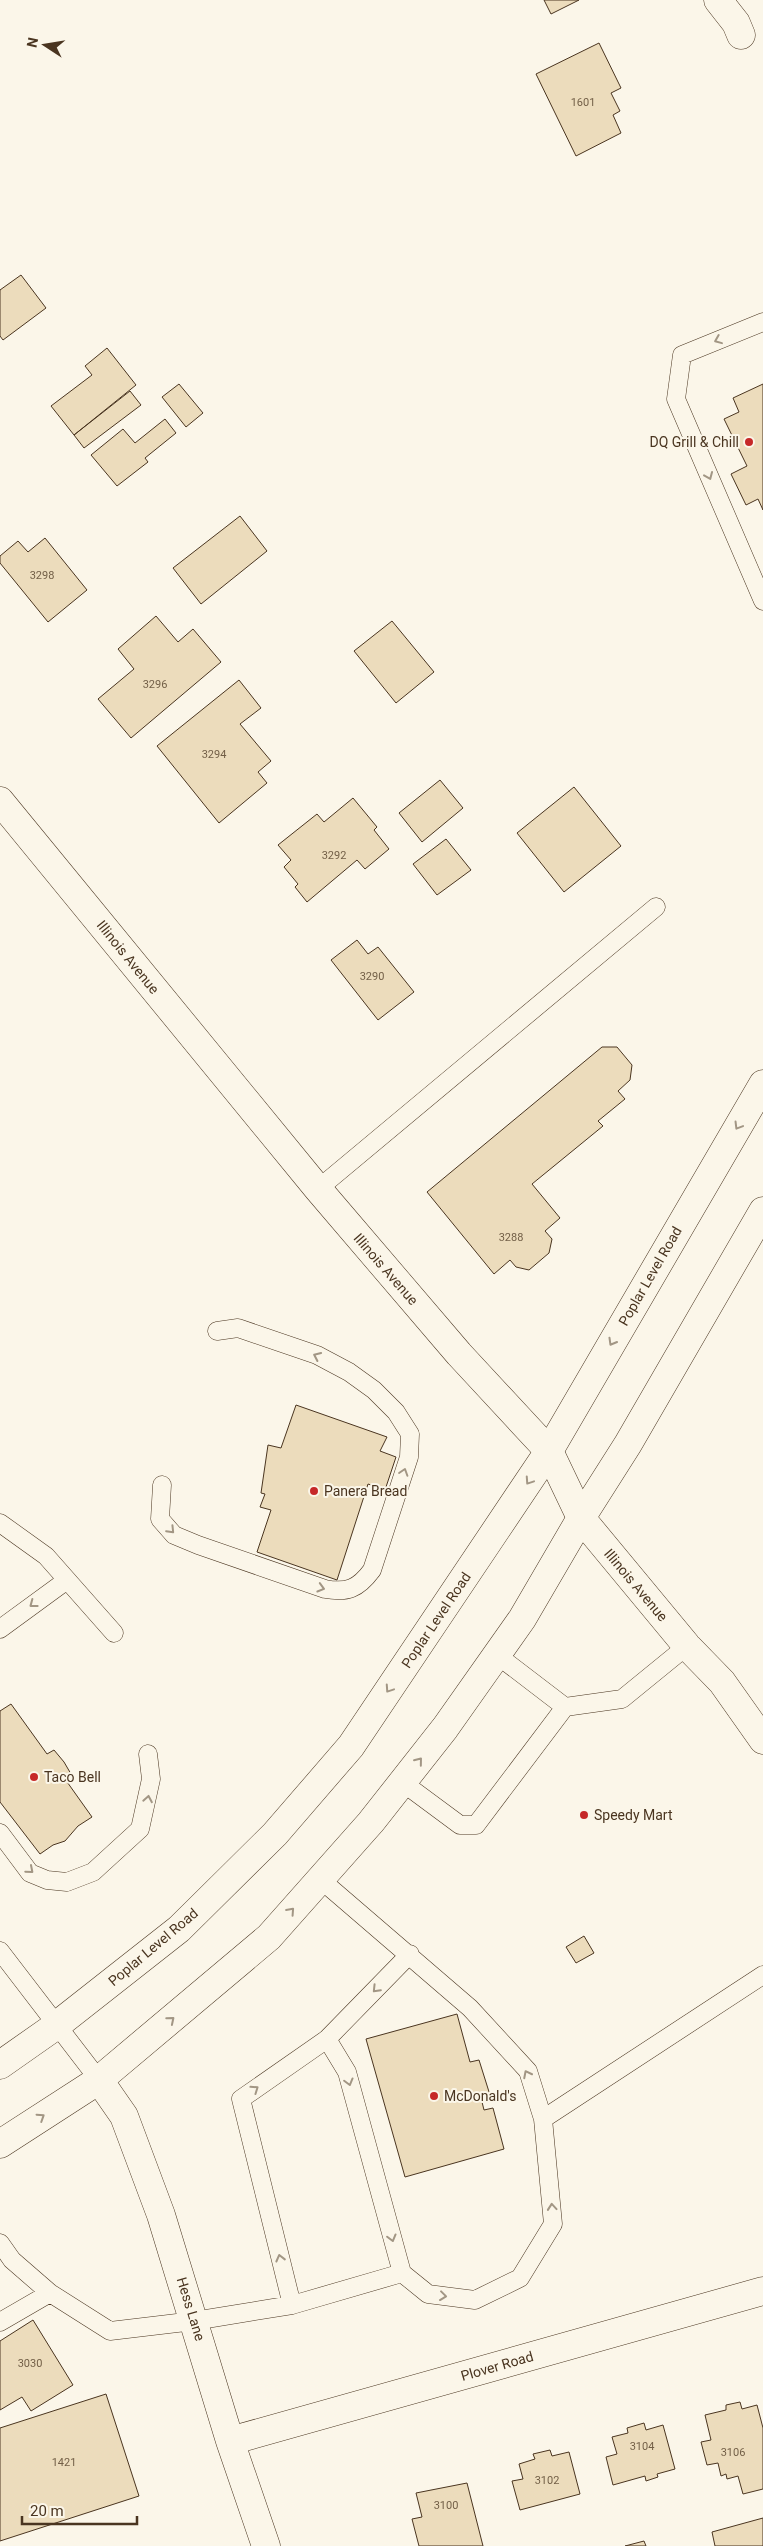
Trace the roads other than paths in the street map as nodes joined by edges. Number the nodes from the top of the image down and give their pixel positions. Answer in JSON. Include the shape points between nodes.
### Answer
{"nodes":[{"id":1,"x":718,"y":0,"type":"edge"},
{"id":2,"x":741,"y":35,"type":"dead end"},
{"id":3,"x":763,"y":322,"type":"edge"},
{"id":4,"x":763,"y":601,"type":"edge"},
{"id":5,"x":0,"y":801,"type":"edge"},
{"id":6,"x":656,"y":907,"type":"dead end"},
{"id":7,"x":763,"y":1084,"type":"edge"},
{"id":8,"x":318,"y":1189,"type":"junction"},
{"id":9,"x":763,"y":1211,"type":"edge"},
{"id":10,"x":217,"y":1331,"type":"dead end"},
{"id":11,"x":549,"y":1451,"type":"junction"},
{"id":12,"x":162,"y":1486,"type":"dead end"},
{"id":13,"x":581,"y":1518,"type":"junction"},
{"id":14,"x":0,"y":1523,"type":"edge"},
{"id":15,"x":67,"y":1580,"type":"junction"},
{"id":16,"x":0,"y":1629,"type":"edge"},
{"id":17,"x":114,"y":1632,"type":"dead end"},
{"id":18,"x":687,"y":1646,"type":"junction"},
{"id":19,"x":496,"y":1655,"type":"junction"},
{"id":20,"x":565,"y":1707,"type":"junction"},
{"id":21,"x":763,"y":1740,"type":"edge"},
{"id":22,"x":148,"y":1754,"type":"dead end"},
{"id":23,"x":402,"y":1782,"type":"junction"},
{"id":24,"x":0,"y":1833,"type":"edge"},
{"id":25,"x":320,"y":1879,"type":"junction"},
{"id":26,"x":0,"y":1951,"type":"edge"},
{"id":27,"x":410,"y":1954,"type":"junction"},
{"id":28,"x":763,"y":1975,"type":"edge"},
{"id":29,"x":57,"y":2025,"type":"junction"},
{"id":30,"x":327,"y":2038,"type":"junction"},
{"id":31,"x":0,"y":2065,"type":"edge"},
{"id":32,"x":99,"y":2080,"type":"junction"},
{"id":33,"x":544,"y":2119,"type":"junction"},
{"id":34,"x":0,"y":2144,"type":"edge"},
{"id":35,"x":0,"y":2243,"type":"edge"},
{"id":36,"x":6,"y":2264,"type":"edge"},
{"id":37,"x":402,"y":2273,"type":"junction"},
{"id":38,"x":763,"y":2291,"type":"edge"},
{"id":39,"x":50,"y":2293,"type":"junction"},
{"id":40,"x":292,"y":2305,"type":"junction"},
{"id":41,"x":194,"y":2321,"type":"junction"},
{"id":42,"x":0,"y":2322,"type":"edge"},
{"id":43,"x":230,"y":2441,"type":"junction"},
{"id":44,"x":266,"y":2546,"type":"edge"}],
"edges":[{"from":1,"to":2,"type":"main road"},
{"from":3,"to":4,"type":"lane","one_way":true,"via":[[682,355],[676,399]]},
{"from":5,"to":8,"type":"main road","name":"Illinois Avenue"},
{"from":6,"to":8,"type":"lane"},
{"from":7,"to":11,"type":"main road","name":"Poplar Level Road","one_way":true},
{"from":8,"to":11,"type":"main road","name":"Illinois Avenue","via":[[460,1354]]},
{"from":9,"to":13,"type":"main road","via":[[628,1444]]},
{"from":12,"to":10,"type":"lane","one_way":true,"via":[[160,1519],[174,1535],[198,1545],[341,1592],[364,1581],[372,1570],[409,1457],[410,1434],[396,1412],[362,1381],[317,1355],[238,1328]]},
{"from":11,"to":13,"type":"main road","name":"Illinois Avenue"},
{"from":11,"to":29,"type":"main road","name":"Poplar Level Road","one_way":true,"via":[[351,1746],[275,1834],[179,1929]]},
{"from":13,"to":18,"type":"main road","name":"Illinois Avenue"},
{"from":13,"to":19,"type":"main road","via":[[522,1619]]},
{"from":14,"to":15,"type":"lane","via":[[46,1556]]},
{"from":15,"to":16,"type":"lane","one_way":true},
{"from":15,"to":17,"type":"lane"},
{"from":18,"to":20,"type":"lane","via":[[622,1699]]},
{"from":18,"to":21,"type":"main road","name":"Illinois Avenue","via":[[722,1682]]},
{"from":19,"to":20,"type":"lane"},
{"from":23,"to":19,"type":"main road","one_way":true},
{"from":20,"to":23,"type":"lane","via":[[476,1825],[460,1825]]},
{"from":24,"to":22,"type":"lane","one_way":true,"via":[[30,1873],[47,1880],[67,1882],[93,1872],[140,1829],[152,1779]]},
{"from":23,"to":25,"type":"main road"},
{"from":25,"to":27,"type":"lane"},
{"from":32,"to":25,"type":"main road","one_way":true,"via":[[269,1937]]},
{"from":26,"to":29,"type":"lane"},
{"from":27,"to":30,"type":"lane","one_way":true},
{"from":33,"to":27,"type":"lane","one_way":true,"via":[[528,2071],[470,2008]]},
{"from":28,"to":33,"type":"lane"},
{"from":29,"to":31,"type":"main road","name":"Poplar Level Road"},
{"from":29,"to":32,"type":"lane"},
{"from":30,"to":37,"type":"lane","one_way":true,"via":[[347,2072]]},
{"from":40,"to":30,"type":"lane","one_way":true,"via":[[242,2099]]},
{"from":34,"to":32,"type":"main road","one_way":true},
{"from":32,"to":41,"type":"main road","name":"Hess Lane","via":[[124,2116],[161,2215]]},
{"from":37,"to":33,"type":"lane","one_way":true,"via":[[428,2294],[475,2300],[520,2278],[553,2224]]},
{"from":35,"to":36,"type":"lane"},
{"from":36,"to":39,"type":"lane"},
{"from":37,"to":40,"type":"lane"},
{"from":38,"to":43,"type":"main road","name":"Plover Road"},
{"from":39,"to":41,"type":"lane","via":[[110,2331]]},
{"from":39,"to":42,"type":"lane"},
{"from":40,"to":41,"type":"lane"},
{"from":41,"to":43,"type":"main road","name":"Hess Lane"},
{"from":43,"to":44,"type":"main road","name":"Hess Lane"}]}
